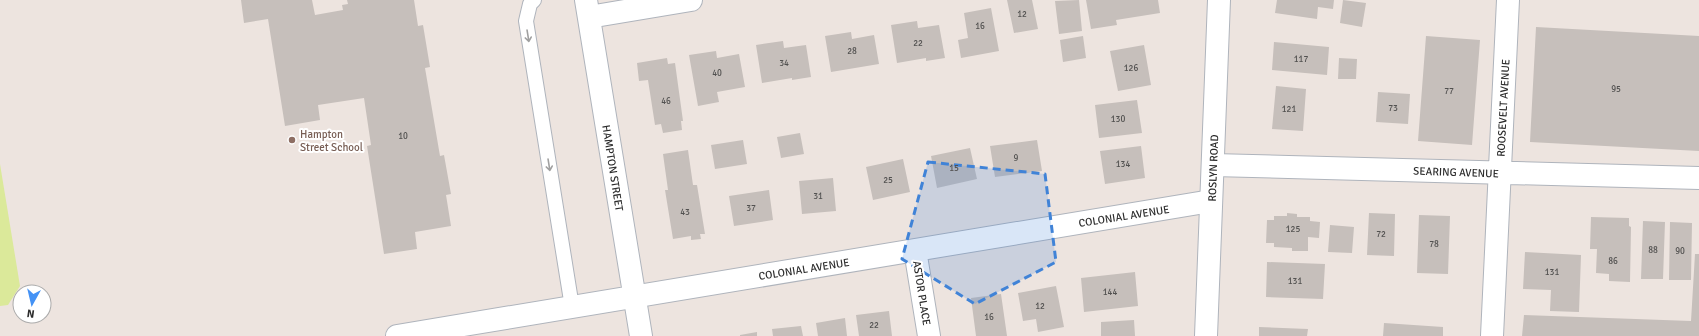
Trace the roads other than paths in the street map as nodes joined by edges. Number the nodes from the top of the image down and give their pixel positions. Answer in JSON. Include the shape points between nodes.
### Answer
{"nodes":[{"id":1,"x":534,"y":0,"type":"edge"},
{"id":2,"x":691,"y":0,"type":"edge"},
{"id":3,"x":1219,"y":0,"type":"edge"},
{"id":4,"x":1508,"y":0,"type":"edge"},
{"id":5,"x":587,"y":8,"type":"edge"},
{"id":6,"x":1213,"y":165,"type":"junction"},
{"id":7,"x":1500,"y":173,"type":"junction"},
{"id":8,"x":1699,"y":178,"type":"edge"},
{"id":9,"x":1211,"y":202,"type":"junction"},
{"id":10,"x":915,"y":250,"type":"junction"},
{"id":11,"x":634,"y":297,"type":"junction"},
{"id":12,"x":572,"y":307,"type":"junction"},
{"id":13,"x":397,"y":336,"type":"edge"},
{"id":14,"x":641,"y":336,"type":"edge"},
{"id":15,"x":929,"y":336,"type":"edge"},
{"id":16,"x":1206,"y":336,"type":"edge"},
{"id":17,"x":1492,"y":336,"type":"edge"}],
"edges":[{"from":1,"to":12,"type":"lane","one_way":true,"via":[[530,4],[526,21]]},
{"from":2,"to":5,"type":"street"},
{"from":3,"to":6,"type":"street","name":"ROSLYN ROAD"},
{"from":4,"to":7,"type":"street","name":"ROOSEVELT AVENUE"},
{"from":5,"to":11,"type":"street","name":"HAMPTON STREET"},
{"from":6,"to":7,"type":"street","name":"SEARING AVENUE"},
{"from":6,"to":9,"type":"street","name":"ROSLYN ROAD"},
{"from":7,"to":8,"type":"street","name":"SEARING AVENUE"},
{"from":7,"to":17,"type":"street","name":"ROOSEVELT AVENUE"},
{"from":9,"to":10,"type":"street","name":"COLONIAL AVENUE"},
{"from":9,"to":16,"type":"street","name":"ROSLYN ROAD"},
{"from":10,"to":11,"type":"street","name":"COLONIAL AVENUE"},
{"from":10,"to":15,"type":"street","name":"ASTOR PLACE"},
{"from":11,"to":12,"type":"street","name":"COLONIAL AVENUE"},
{"from":11,"to":14,"type":"street","name":"HAMPTON STREET"},
{"from":12,"to":13,"type":"street","name":"COLONIAL AVENUE"}]}
